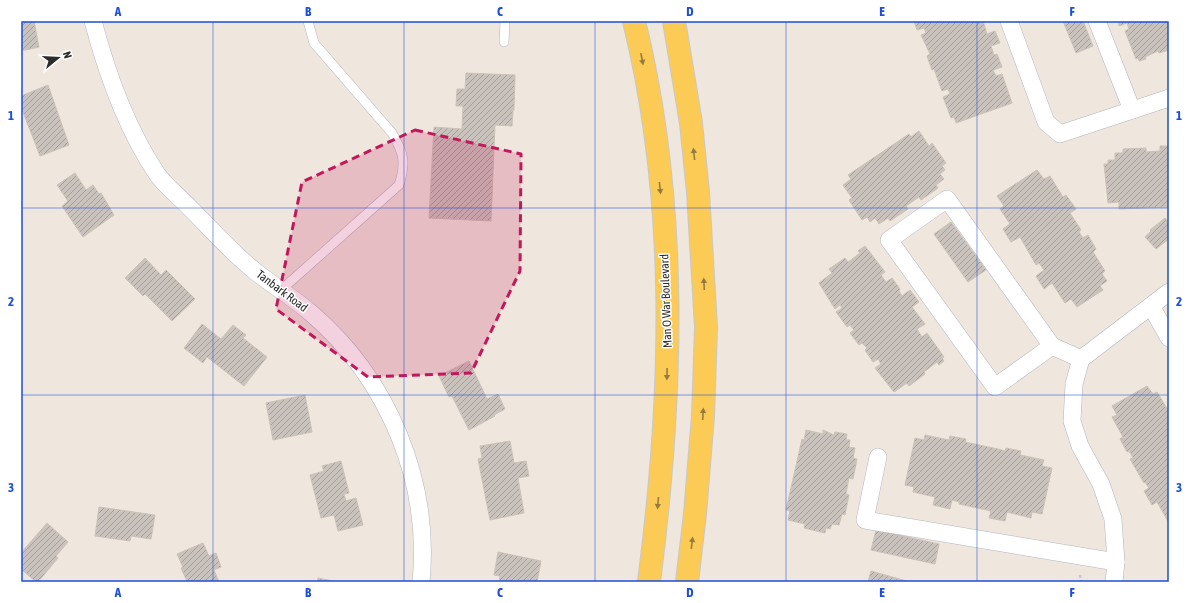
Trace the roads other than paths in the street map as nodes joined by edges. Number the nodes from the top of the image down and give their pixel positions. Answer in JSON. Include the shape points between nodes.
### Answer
{"nodes":[{"id":1,"x":94,"y":21,"type":"edge"},
{"id":2,"x":308,"y":21,"type":"edge"},
{"id":3,"x":505,"y":21,"type":"edge"},
{"id":4,"x":634,"y":21,"type":"edge"},
{"id":5,"x":674,"y":21,"type":"edge"},
{"id":6,"x":1008,"y":21,"type":"edge"},
{"id":7,"x":1097,"y":21,"type":"edge"},
{"id":8,"x":504,"y":42,"type":"dead end"},
{"id":9,"x":1169,"y":98,"type":"edge"},
{"id":10,"x":1132,"y":110,"type":"junction"},
{"id":11,"x":281,"y":290,"type":"junction"},
{"id":12,"x":1169,"y":292,"type":"edge"},
{"id":13,"x":1152,"y":306,"type":"junction"},
{"id":14,"x":1169,"y":338,"type":"edge"},
{"id":15,"x":1052,"y":346,"type":"junction"},
{"id":16,"x":1081,"y":359,"type":"junction"},
{"id":17,"x":878,"y":457,"type":"dead end"},
{"id":18,"x":1116,"y":562,"type":"junction"},
{"id":19,"x":421,"y":582,"type":"edge"},
{"id":20,"x":649,"y":582,"type":"edge"},
{"id":21,"x":686,"y":582,"type":"edge"},
{"id":22,"x":1114,"y":582,"type":"edge"}],
"edges":[{"from":1,"to":11,"type":"street","name":"Tanbark Road","via":[[99,45],[117,98],[158,175],[234,252]]},
{"from":2,"to":11,"type":"lane","via":[[314,43],[392,133],[401,148],[404,160],[403,173],[399,185]]},
{"from":3,"to":8,"type":"lane"},
{"from":4,"to":20,"type":"main road","name":"Man O War Boulevard","one_way":true,"via":[[653,115],[662,199],[668,333],[666,419]]},
{"from":21,"to":5,"type":"main road","one_way":true,"via":[[703,416],[706,328],[697,185],[686,87]]},
{"from":6,"to":10,"type":"street","via":[[1046,122],[1060,134]]},
{"from":7,"to":10,"type":"street"},
{"from":9,"to":10,"type":"street"},
{"from":11,"to":19,"type":"street","name":"Tanbark Road","via":[[311,313],[360,365],[398,429],[412,472],[421,514]]},
{"from":12,"to":13,"type":"street"},
{"from":13,"to":14,"type":"street"},
{"from":13,"to":16,"type":"street"},
{"from":15,"to":15,"type":"street","via":[[947,199],[889,240],[995,387]]},
{"from":15,"to":16,"type":"street"},
{"from":16,"to":18,"type":"street","via":[[1074,384],[1072,421],[1080,446],[1101,484],[1113,519]]},
{"from":17,"to":18,"type":"street","via":[[865,520]]},
{"from":18,"to":22,"type":"street"}]}
